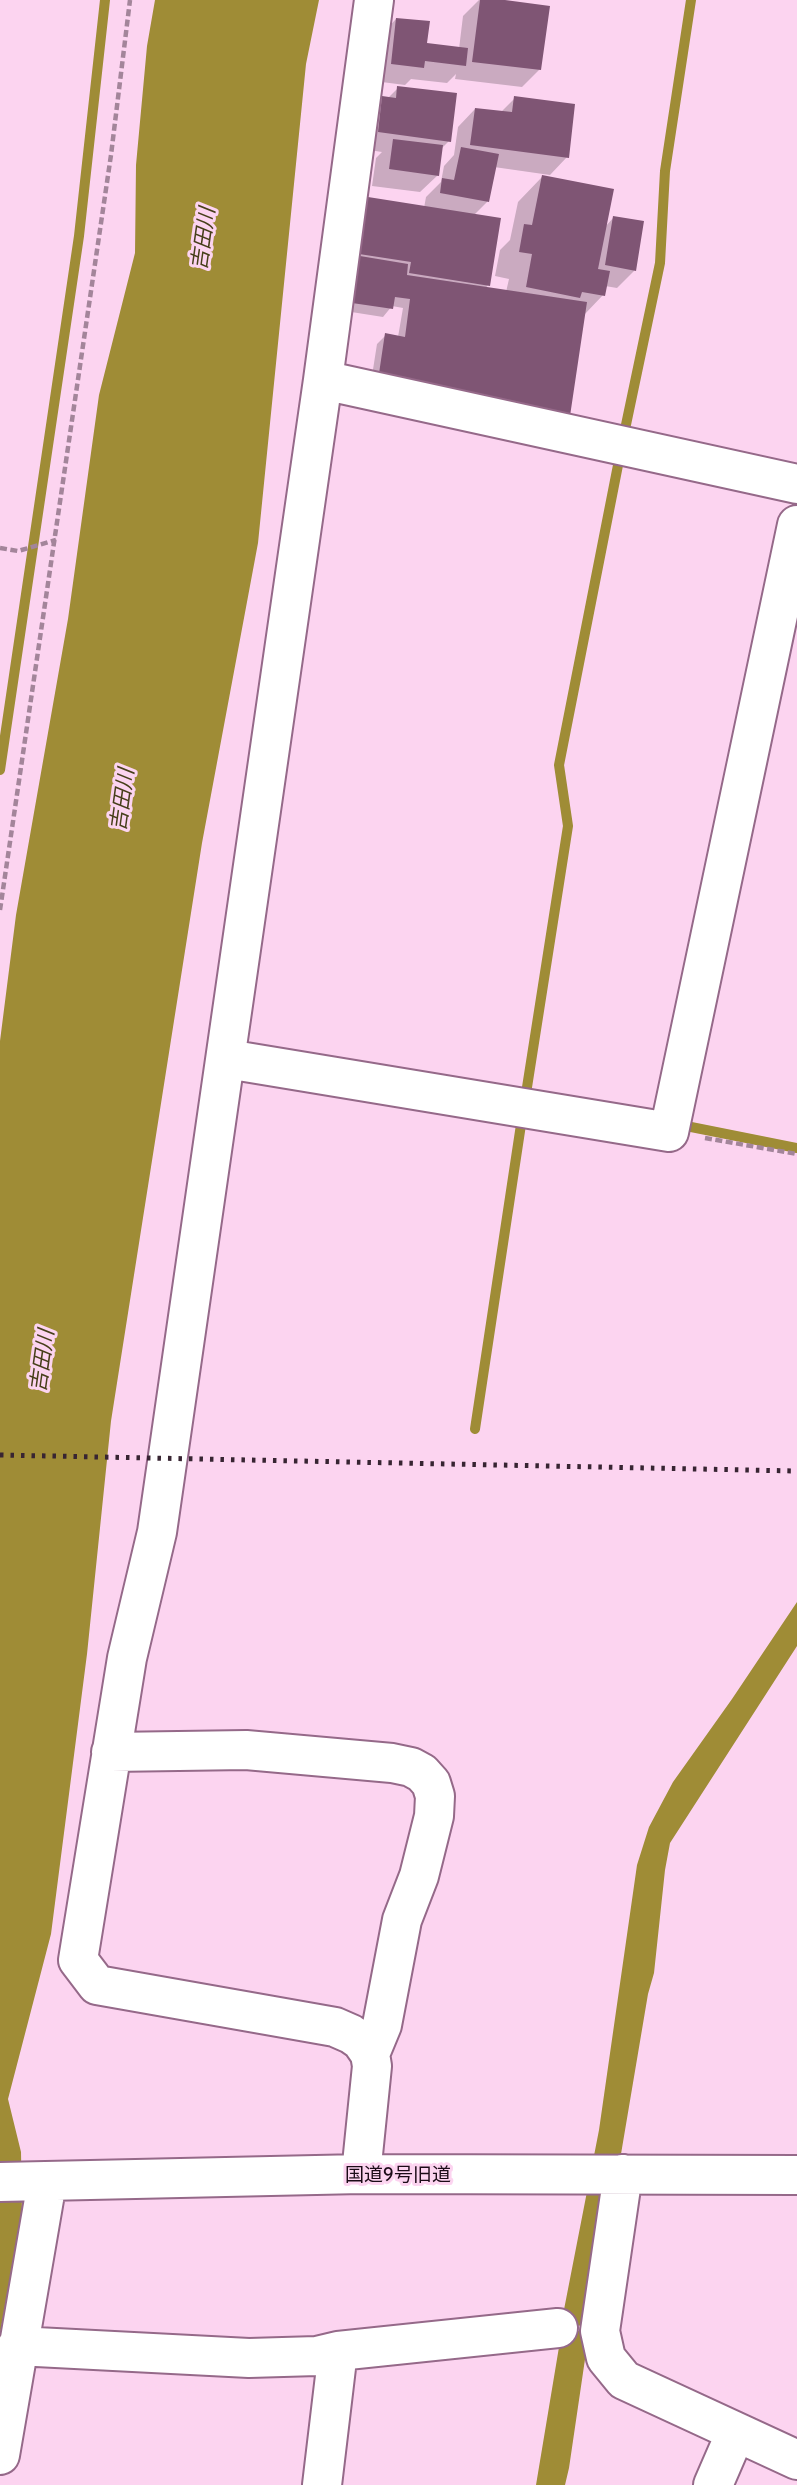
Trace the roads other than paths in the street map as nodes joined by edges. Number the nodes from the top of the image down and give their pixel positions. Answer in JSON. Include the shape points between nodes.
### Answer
{"nodes":[{"id":1,"x":374,"y":0,"type":"edge"},
{"id":2,"x":323,"y":380,"type":"junction"},
{"id":3,"x":797,"y":484,"type":"edge"},
{"id":4,"x":797,"y":525,"type":"edge"},
{"id":5,"x":227,"y":1059,"type":"junction"},
{"id":6,"x":111,"y":1752,"type":"junction"},
{"id":7,"x":370,"y":2054,"type":"junction"},
{"id":8,"x":361,"y":2175,"type":"junction"},
{"id":9,"x":608,"y":2175,"type":"junction"},
{"id":10,"x":797,"y":2175,"type":"edge"},
{"id":11,"x":0,"y":2182,"type":"edge"},
{"id":12,"x":47,"y":2182,"type":"junction"},
{"id":13,"x":558,"y":2328,"type":"dead end"},
{"id":14,"x":17,"y":2346,"type":"junction"},
{"id":15,"x":338,"y":2351,"type":"junction"},
{"id":16,"x":736,"y":2432,"type":"junction"},
{"id":17,"x":0,"y":2455,"type":"edge"},
{"id":18,"x":797,"y":2460,"type":"edge"},
{"id":19,"x":322,"y":2485,"type":"edge"},
{"id":20,"x":713,"y":2485,"type":"edge"}],
"edges":[{"from":1,"to":2,"type":"street"},
{"from":2,"to":3,"type":"street"},
{"from":2,"to":5,"type":"street"},
{"from":4,"to":5,"type":"street","via":[[668,1132]]},
{"from":5,"to":6,"type":"street","via":[[157,1532],[127,1658]]},
{"from":6,"to":7,"type":"street","via":[[78,1960],[97,1985],[335,2028],[361,2041]]},
{"from":6,"to":7,"type":"street","via":[[246,1750],[391,1763],[411,1767],[431,1783],[434,1816],[402,1920],[382,2025]]},
{"from":7,"to":8,"type":"street"},
{"from":8,"to":9,"type":"street","name":"国道9号旧道"},
{"from":8,"to":12,"type":"street","name":"国道9号旧道"},
{"from":9,"to":10,"type":"street","name":"国道9号旧道"},
{"from":9,"to":16,"type":"street","via":[[600,2331],[606,2358],[624,2381]]},
{"from":11,"to":12,"type":"street","name":"国道9号旧道"},
{"from":12,"to":14,"type":"street"},
{"from":13,"to":15,"type":"street"},
{"from":14,"to":15,"type":"street","via":[[249,2358]]},
{"from":14,"to":17,"type":"street"},
{"from":15,"to":19,"type":"street"},
{"from":16,"to":18,"type":"street"},
{"from":16,"to":20,"type":"street"}]}
